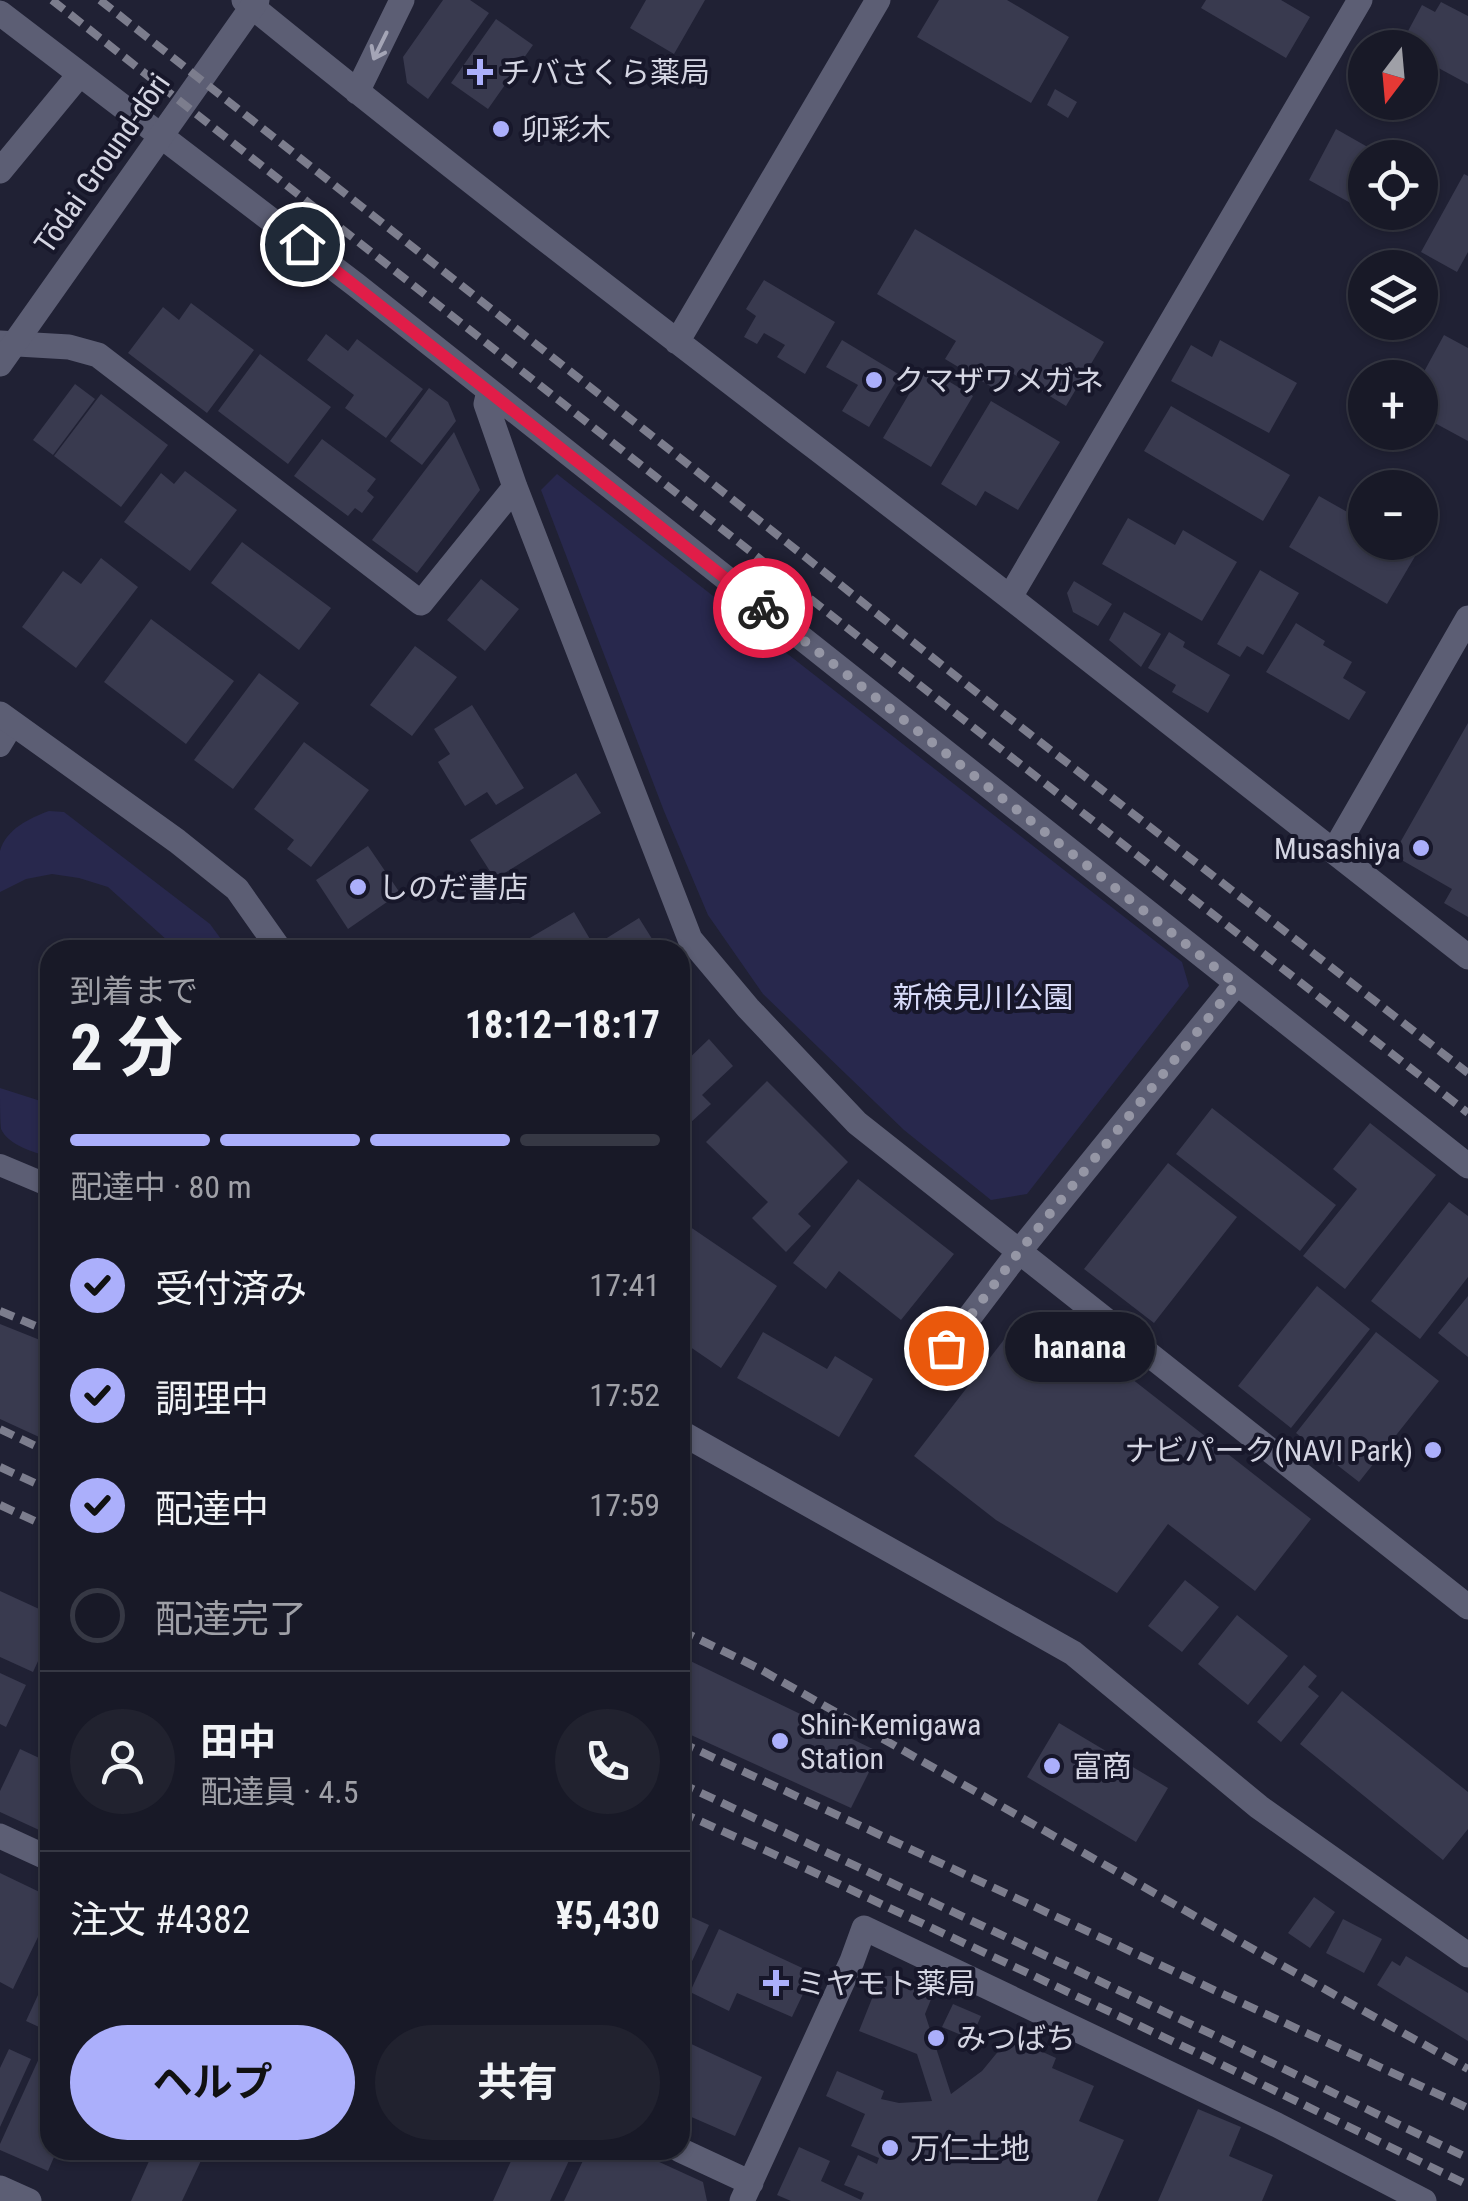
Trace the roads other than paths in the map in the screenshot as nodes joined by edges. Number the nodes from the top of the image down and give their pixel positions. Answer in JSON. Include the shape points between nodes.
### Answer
{"nodes":[{"id":1,"x":244,"y":0,"type":"edge"},
{"id":2,"x":256,"y":0,"type":"edge"},
{"id":3,"x":402,"y":0,"type":"edge"},
{"id":4,"x":878,"y":0,"type":"edge"},
{"id":5,"x":1360,"y":0,"type":"edge"},
{"id":6,"x":0,"y":12,"type":"edge"},
{"id":7,"x":80,"y":74,"type":"junction"},
{"id":8,"x":357,"y":92,"type":"junction"},
{"id":9,"x":0,"y":171,"type":"edge"},
{"id":10,"x":677,"y":342,"type":"junction"},
{"id":11,"x":0,"y":344,"type":"edge"},
{"id":12,"x":0,"y":364,"type":"edge"},
{"id":13,"x":490,"y":390,"type":"junction"},
{"id":14,"x":514,"y":487,"type":"junction"},
{"id":15,"x":1010,"y":598,"type":"junction"},
{"id":16,"x":1468,"y":618,"type":"edge"},
{"id":17,"x":7,"y":718,"type":"edge"},
{"id":18,"x":0,"y":746,"type":"edge"},
{"id":19,"x":1334,"y":852,"type":"junction"},
{"id":20,"x":273,"y":940,"type":"edge"},
{"id":21,"x":1468,"y":957,"type":"edge"},
{"id":22,"x":1236,"y":984,"type":"junction"},
{"id":23,"x":0,"y":1165,"type":"edge"},
{"id":24,"x":1468,"y":1166,"type":"edge"},
{"id":25,"x":40,"y":1182,"type":"edge"},
{"id":26,"x":1018,"y":1253,"type":"junction"},
{"id":27,"x":946,"y":1348,"type":"dead end"},
{"id":28,"x":690,"y":1438,"type":"edge"},
{"id":29,"x":1468,"y":1608,"type":"edge"},
{"id":30,"x":0,"y":1836,"type":"edge"},
{"id":31,"x":40,"y":1854,"type":"edge"},
{"id":32,"x":1468,"y":1955,"type":"edge"},
{"id":33,"x":690,"y":2156,"type":"edge"},
{"id":34,"x":0,"y":2188,"type":"edge"},
{"id":35,"x":747,"y":2192,"type":"edge"},
{"id":36,"x":29,"y":2201,"type":"edge"},
{"id":37,"x":1424,"y":2201,"type":"edge"}],
"edges":[{"from":1,"to":8,"type":"street"},
{"from":2,"to":12,"type":"street","name":"Tōdai Ground-dōri"},
{"from":3,"to":8,"type":"street","one_way":true},
{"from":4,"to":10,"type":"street"},
{"from":5,"to":15,"type":"street"},
{"from":6,"to":7,"type":"street"},
{"from":7,"to":9,"type":"street"},
{"from":7,"to":13,"type":"street"},
{"from":8,"to":10,"type":"street"},
{"from":10,"to":15,"type":"street"},
{"from":11,"to":14,"type":"street","via":[[98,354],[421,603]]},
{"from":13,"to":14,"type":"street","via":[[486,404]]},
{"from":13,"to":22,"type":"street"},
{"from":14,"to":26,"type":"street","via":[[690,939],[856,1123]]},
{"from":15,"to":19,"type":"street"},
{"from":16,"to":19,"type":"street"},
{"from":17,"to":18,"type":"lane"},
{"from":17,"to":20,"type":"street","via":[[238,889]]},
{"from":19,"to":21,"type":"street"},
{"from":22,"to":24,"type":"street"},
{"from":22,"to":26,"type":"street"},
{"from":23,"to":25,"type":"lane"},
{"from":26,"to":27,"type":"street"},
{"from":26,"to":29,"type":"street"},
{"from":28,"to":32,"type":"street","via":[[1073,1653],[1259,1806]]},
{"from":30,"to":31,"type":"street"},
{"from":33,"to":35,"type":"street"},
{"from":34,"to":36,"type":"street"},
{"from":35,"to":37,"type":"street","via":[[864,1928]]}]}
